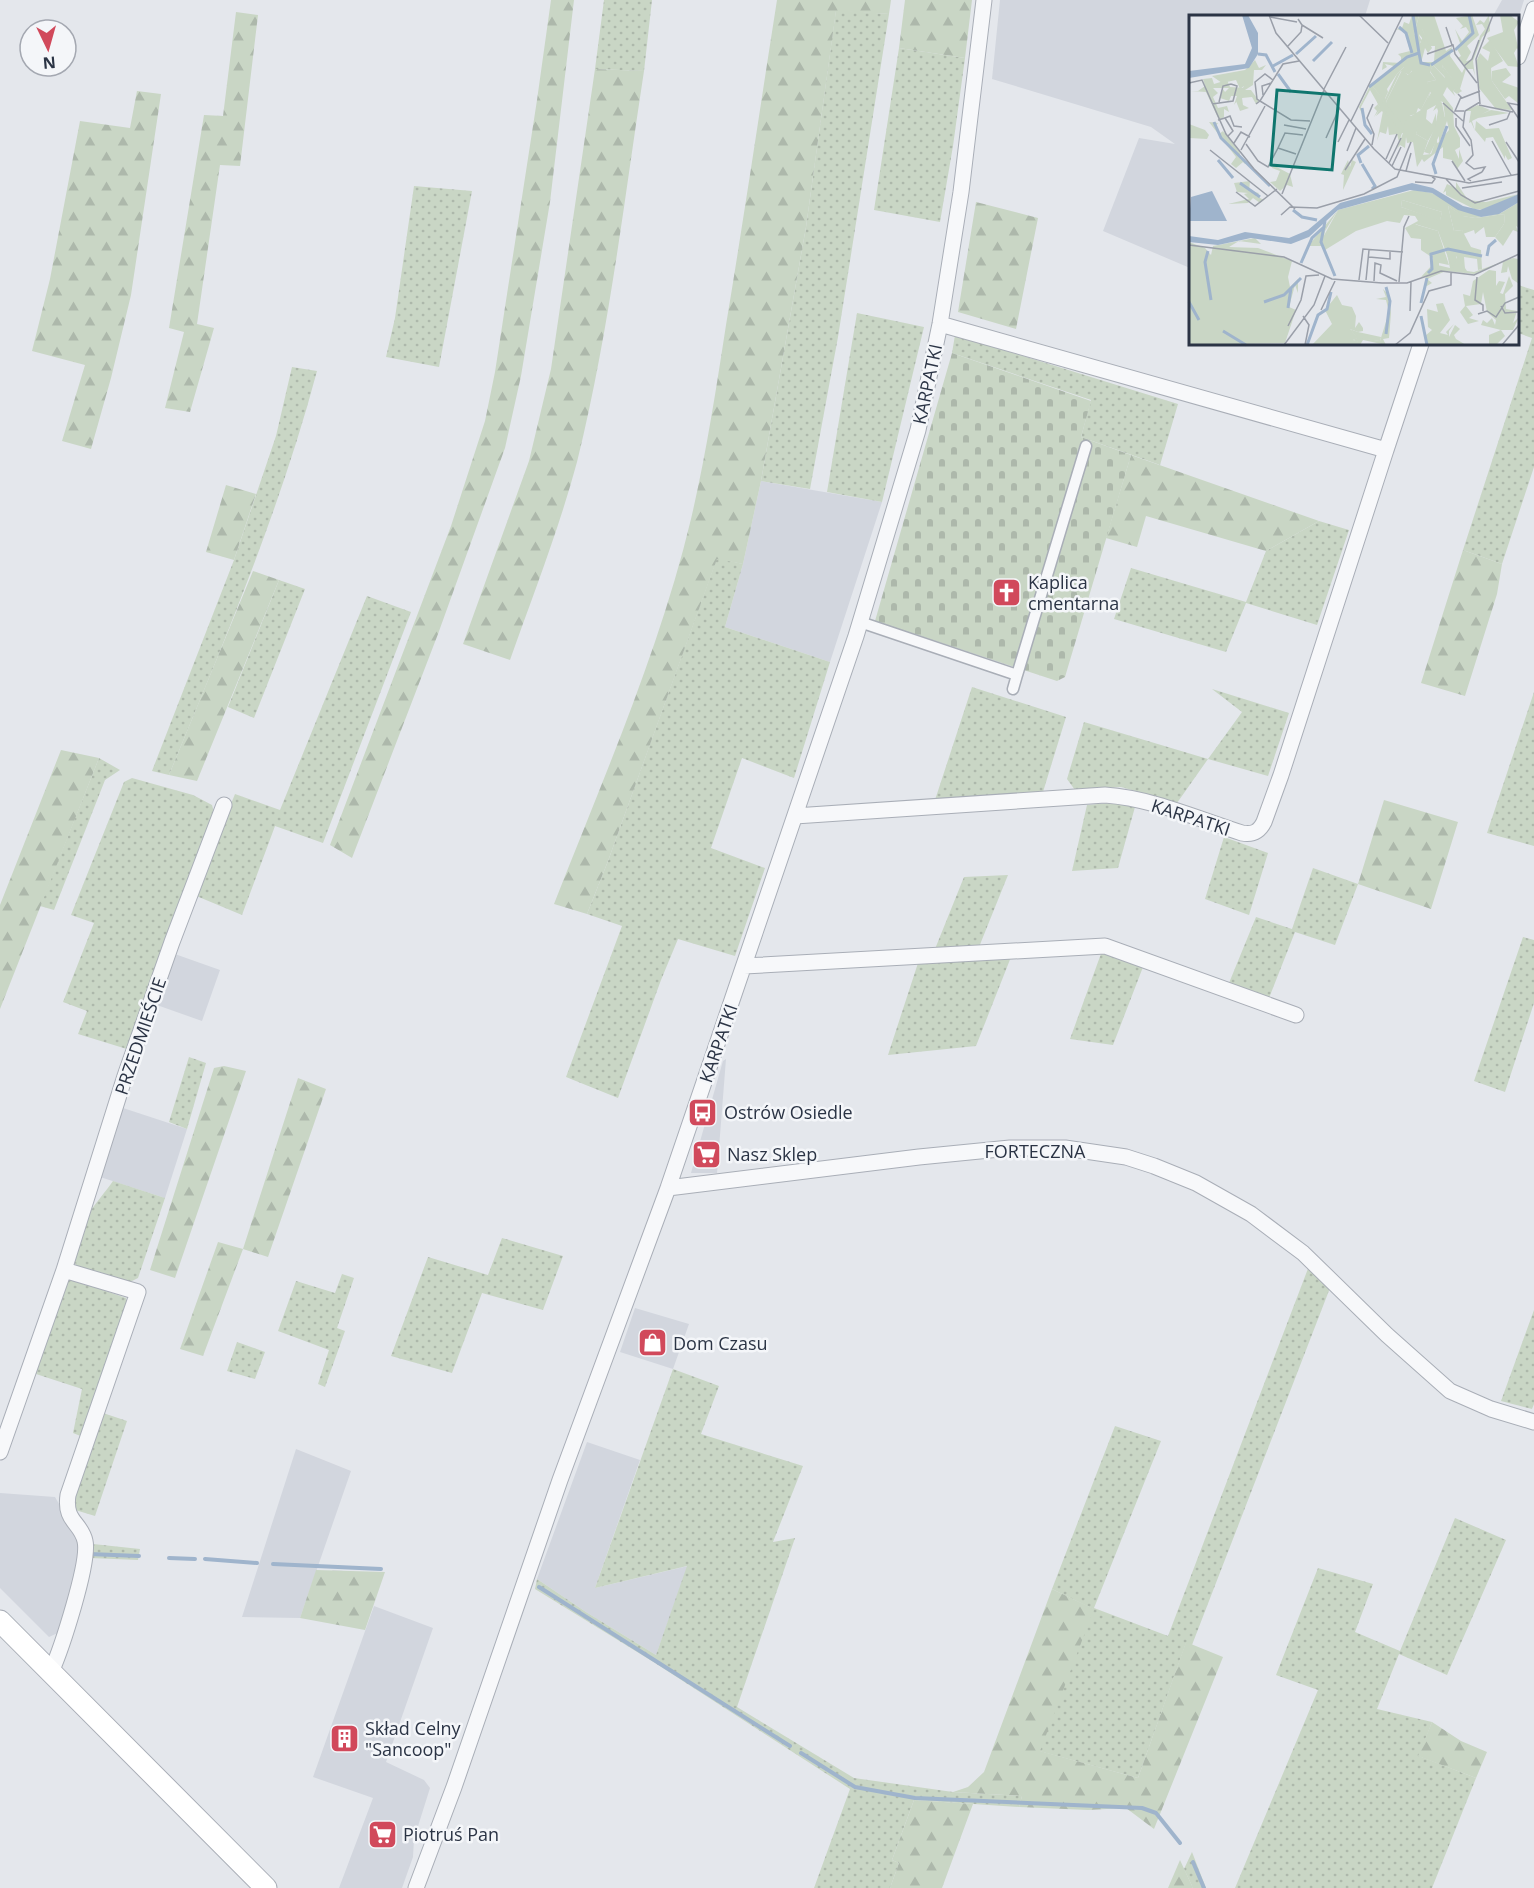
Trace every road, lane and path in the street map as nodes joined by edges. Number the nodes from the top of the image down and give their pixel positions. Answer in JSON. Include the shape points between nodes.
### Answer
{"nodes":[{"id":1,"x":984,"y":0,"type":"edge"},
{"id":2,"x":1534,"y":9,"type":"edge"},
{"id":3,"x":1519,"y":54,"type":"edge"},
{"id":4,"x":940,"y":324,"type":"junction"},
{"id":5,"x":1421,"y":345,"type":"edge"},
{"id":6,"x":1086,"y":446,"type":"dead end"},
{"id":7,"x":1386,"y":450,"type":"junction"},
{"id":8,"x":860,"y":622,"type":"junction"},
{"id":9,"x":1017,"y":675,"type":"junction"},
{"id":10,"x":1013,"y":689,"type":"dead end"},
{"id":11,"x":224,"y":805,"type":"dead end"},
{"id":12,"x":795,"y":816,"type":"junction"},
{"id":13,"x":744,"y":966,"type":"junction"},
{"id":14,"x":1296,"y":1015,"type":"dead end"},
{"id":15,"x":668,"y":1188,"type":"junction"},
{"id":16,"x":64,"y":1270,"type":"junction"},
{"id":17,"x":1534,"y":1422,"type":"edge"},
{"id":18,"x":0,"y":1452,"type":"edge"},
{"id":19,"x":0,"y":1621,"type":"edge"},
{"id":20,"x":51,"y":1672,"type":"junction"},
{"id":21,"x":266,"y":1888,"type":"edge"},
{"id":22,"x":416,"y":1888,"type":"edge"}],
"edges":[{"from":1,"to":4,"type":"street"},
{"from":2,"to":3,"type":"street"},
{"from":4,"to":7,"type":"street","name":"KARPATKI"},
{"from":4,"to":8,"type":"street","name":"KARPATKI","via":[[918,430]]},
{"from":5,"to":7,"type":"street","name":"KARPATKI"},
{"from":6,"to":9,"type":"street"},
{"from":7,"to":12,"type":"street","name":"KARPATKI","via":[[1281,775],[1264,822],[1255,833],[1242,833],[1142,801],[1105,795]]},
{"from":8,"to":9,"type":"street"},
{"from":8,"to":12,"type":"street","name":"KARPATKI"},
{"from":9,"to":10,"type":"street"},
{"from":11,"to":16,"type":"street","name":"PRZEDMIEŚCIE","via":[[125,1076]]},
{"from":12,"to":13,"type":"street","name":"KARPATKI"},
{"from":13,"to":14,"type":"street","via":[[1105,946]]},
{"from":13,"to":15,"type":"street","name":"KARPATKI"},
{"from":15,"to":17,"type":"street","name":"FORTECZNA","via":[[1010,1148],[1065,1148],[1126,1157],[1196,1183],[1251,1214],[1304,1253],[1450,1391]]},
{"from":15,"to":22,"type":"street","name":"KARPATKI"},
{"from":16,"to":18,"type":"street","name":"PRZEDMIEŚCIE"},
{"from":16,"to":20,"type":"street","via":[[138,1292],[68,1495],[68,1514],[85,1540],[85,1547],[61,1649]]},
{"from":19,"to":20,"type":"main road"},
{"from":20,"to":21,"type":"main road"}]}
